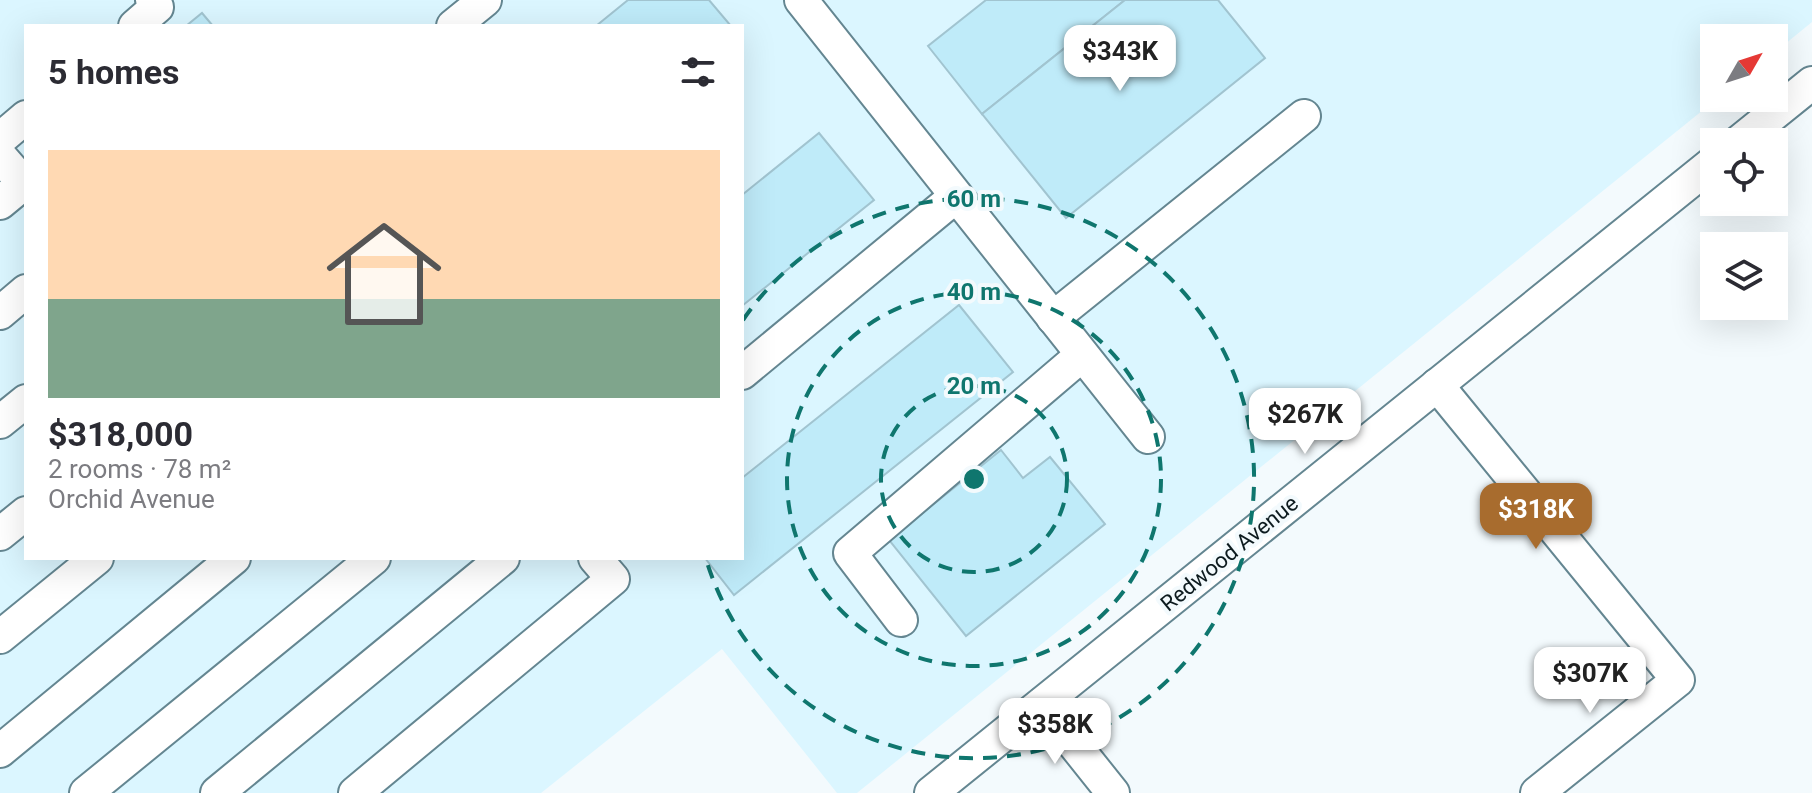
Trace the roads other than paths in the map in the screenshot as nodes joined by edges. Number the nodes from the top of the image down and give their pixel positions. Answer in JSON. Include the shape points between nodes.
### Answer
{"nodes":[{"id":1,"x":152,"y":0,"type":"edge"},
{"id":2,"x":485,"y":0,"type":"edge"},
{"id":3,"x":813,"y":4,"type":"edge"},
{"id":4,"x":137,"y":24,"type":"edge"},
{"id":5,"x":455,"y":24,"type":"edge"},
{"id":6,"x":1812,"y":83,"type":"edge"},
{"id":7,"x":1304,"y":116,"type":"dead end"},
{"id":8,"x":24,"y":119,"type":"edge"},
{"id":9,"x":1756,"y":128,"type":"edge"},
{"id":10,"x":0,"y":139,"type":"edge"},
{"id":11,"x":0,"y":156,"type":"edge"},
{"id":12,"x":1700,"y":173,"type":"edge"},
{"id":13,"x":16,"y":191,"type":"edge"},
{"id":14,"x":955,"y":197,"type":"junction"},
{"id":15,"x":24,"y":293,"type":"edge"},
{"id":16,"x":0,"y":313,"type":"edge"},
{"id":17,"x":1053,"y":318,"type":"junction"},
{"id":18,"x":1082,"y":355,"type":"junction"},
{"id":19,"x":744,"y":371,"type":"edge"},
{"id":20,"x":1437,"y":385,"type":"junction"},
{"id":21,"x":24,"y":403,"type":"edge"},
{"id":22,"x":0,"y":422,"type":"edge"},
{"id":23,"x":1148,"y":437,"type":"dead end"},
{"id":24,"x":24,"y":515,"type":"edge"},
{"id":25,"x":0,"y":534,"type":"edge"},
{"id":26,"x":95,"y":560,"type":"edge"},
{"id":27,"x":232,"y":560,"type":"edge"},
{"id":28,"x":372,"y":560,"type":"edge"},
{"id":29,"x":501,"y":560,"type":"edge"},
{"id":30,"x":597,"y":560,"type":"edge"},
{"id":31,"x":901,"y":620,"type":"dead end"},
{"id":32,"x":0,"y":637,"type":"edge"},
{"id":33,"x":1042,"y":704,"type":"junction"},
{"id":34,"x":0,"y":751,"type":"edge"},
{"id":35,"x":86,"y":793,"type":"edge"},
{"id":36,"x":217,"y":793,"type":"edge"},
{"id":37,"x":355,"y":793,"type":"edge"},
{"id":38,"x":931,"y":793,"type":"edge"},
{"id":39,"x":1113,"y":793,"type":"edge"},
{"id":40,"x":1537,"y":793,"type":"edge"}],
"edges":[{"from":1,"to":4,"type":"street","via":[[157,7]]},
{"from":2,"to":5,"type":"street"},
{"from":3,"to":14,"type":"street"},
{"from":6,"to":9,"type":"street"},
{"from":7,"to":17,"type":"street"},
{"from":8,"to":10,"type":"street"},
{"from":11,"to":13,"type":"street"},
{"from":12,"to":20,"type":"street","name":"Redwood Avenue"},
{"from":14,"to":17,"type":"street"},
{"from":14,"to":19,"type":"street"},
{"from":15,"to":16,"type":"street"},
{"from":17,"to":18,"type":"street"},
{"from":18,"to":23,"type":"street"},
{"from":18,"to":31,"type":"street","via":[[850,553]]},
{"from":20,"to":33,"type":"street","name":"Redwood Avenue"},
{"from":20,"to":40,"type":"street","via":[[1678,680]]},
{"from":21,"to":22,"type":"street"},
{"from":24,"to":25,"type":"street"},
{"from":26,"to":32,"type":"street"},
{"from":27,"to":34,"type":"street"},
{"from":28,"to":35,"type":"street"},
{"from":29,"to":36,"type":"street"},
{"from":30,"to":37,"type":"street","via":[[613,579]]},
{"from":33,"to":38,"type":"street","name":"Redwood Avenue"},
{"from":33,"to":39,"type":"street"}]}
